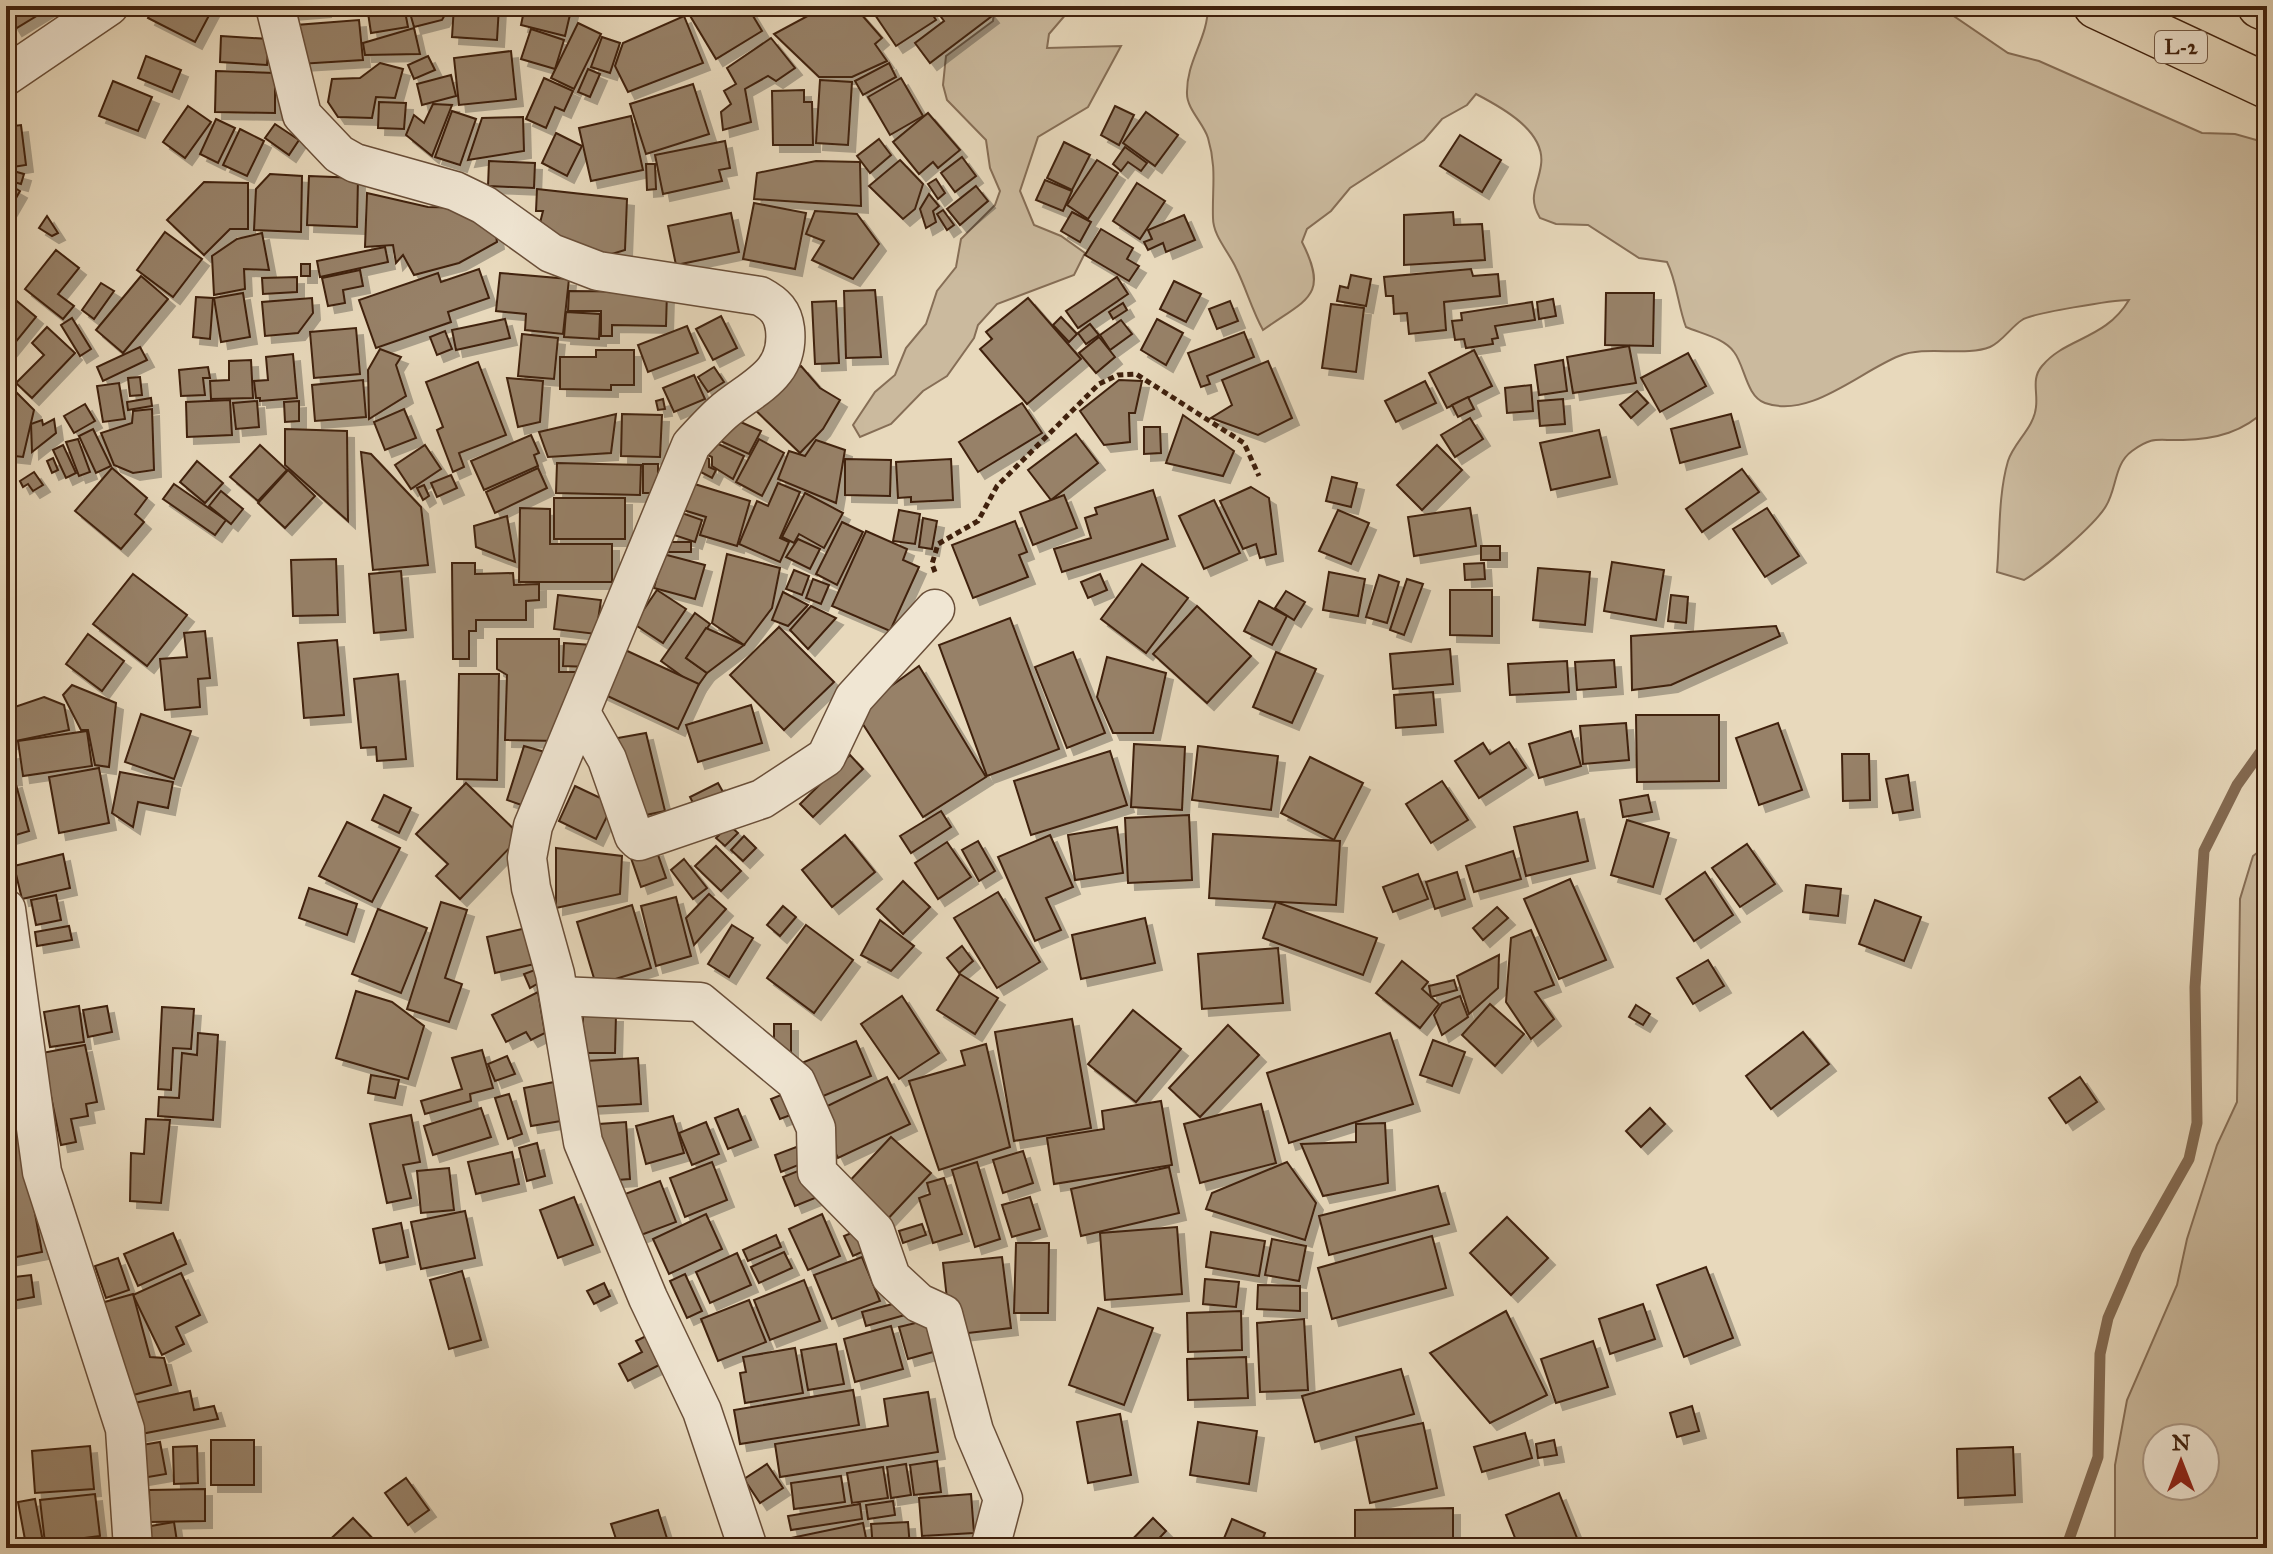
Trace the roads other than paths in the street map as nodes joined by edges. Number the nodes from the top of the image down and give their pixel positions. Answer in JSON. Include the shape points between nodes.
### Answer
{"nodes":[{"id":1,"x":109,"y":6,"type":"edge"},
{"id":2,"x":275,"y":6,"type":"edge"},
{"id":3,"x":2096,"y":6,"type":"edge"},
{"id":4,"x":2260,"y":6,"type":"edge"},
{"id":5,"x":2267,"y":9,"type":"edge"},
{"id":6,"x":6,"y":76,"type":"edge"},
{"id":7,"x":2267,"y":86,"type":"edge"},
{"id":8,"x":935,"y":609,"type":"road end"},
{"id":9,"x":581,"y":713,"type":"junction"},
{"id":10,"x":6,"y":909,"type":"edge"},
{"id":11,"x":559,"y":996,"type":"junction"},
{"id":12,"x":133,"y":1548,"type":"edge"},
{"id":13,"x":748,"y":1548,"type":"edge"},
{"id":14,"x":990,"y":1548,"type":"edge"}],
"edges":[{"from":1,"to":6,"type":"street"},
{"from":2,"to":9,"type":"street","via":[[302,115],[339,154],[455,191],[551,253],[598,271],[760,296],[783,317],[786,342],[781,365],[691,445]]},
{"from":3,"to":7,"type":"main road","number":"L-2"},
{"from":4,"to":5,"type":"main road"},
{"from":8,"to":9,"type":"street","via":[[854,698],[826,757],[762,799],[639,841],[607,759]]},
{"from":9,"to":11,"type":"street","via":[[533,826],[527,858]]},
{"from":10,"to":12,"type":"street","via":[[42,1172],[125,1429]]},
{"from":11,"to":13,"type":"street","via":[[583,1142],[702,1411]]},
{"from":11,"to":14,"type":"street","via":[[700,1002],[796,1082],[816,1128],[817,1172],[875,1231],[891,1277],[919,1303],[943,1314],[974,1431],[1003,1499]]}]}
